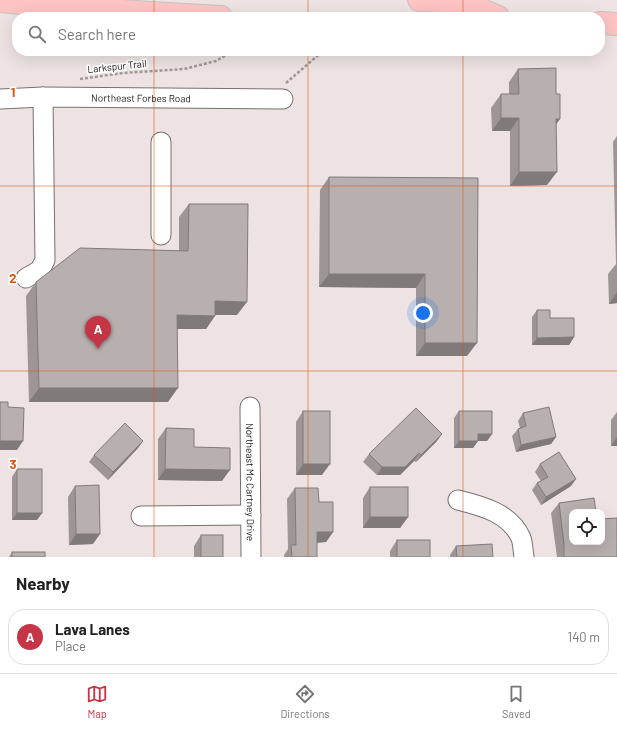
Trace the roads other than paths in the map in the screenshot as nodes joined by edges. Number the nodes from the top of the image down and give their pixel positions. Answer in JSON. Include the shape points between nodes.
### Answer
{"nodes":[{"id":1,"x":419,"y":0,"type":"edge"},
{"id":2,"x":0,"y":1,"type":"edge"},
{"id":3,"x":121,"y":12,"type":"edge"},
{"id":4,"x":487,"y":12,"type":"edge"},
{"id":5,"x":605,"y":24,"type":"edge"},
{"id":6,"x":617,"y":24,"type":"edge"},
{"id":7,"x":42,"y":97,"type":"junction"},
{"id":8,"x":0,"y":98,"type":"edge"},
{"id":9,"x":282,"y":99,"type":"dead end"},
{"id":10,"x":161,"y":142,"type":"dead end"},
{"id":11,"x":161,"y":235,"type":"dead end"},
{"id":12,"x":26,"y":278,"type":"dead end"},
{"id":13,"x":250,"y":407,"type":"dead end"},
{"id":14,"x":458,"y":500,"type":"dead end"},
{"id":15,"x":251,"y":515,"type":"junction"},
{"id":16,"x":141,"y":516,"type":"dead end"},
{"id":17,"x":251,"y":557,"type":"edge"},
{"id":18,"x":524,"y":557,"type":"edge"}],
"edges":[{"from":1,"to":4,"type":"main road","via":[[464,2]]},
{"from":2,"to":3,"type":"main road"},
{"from":5,"to":6,"type":"main road"},
{"from":7,"to":8,"type":"street","name":"Northeast Forbes Road"},
{"from":7,"to":9,"type":"street","name":"Northeast Forbes Road"},
{"from":7,"to":12,"type":"street","via":[[45,260],[40,270]]},
{"from":10,"to":11,"type":"street"},
{"from":13,"to":15,"type":"street","name":"Northeast Mc Cartney Drive"},
{"from":14,"to":18,"type":"street","via":[[497,512],[511,523],[521,538]]},
{"from":15,"to":16,"type":"street"},
{"from":15,"to":17,"type":"street","name":"Northeast Mc Cartney Drive"}]}
